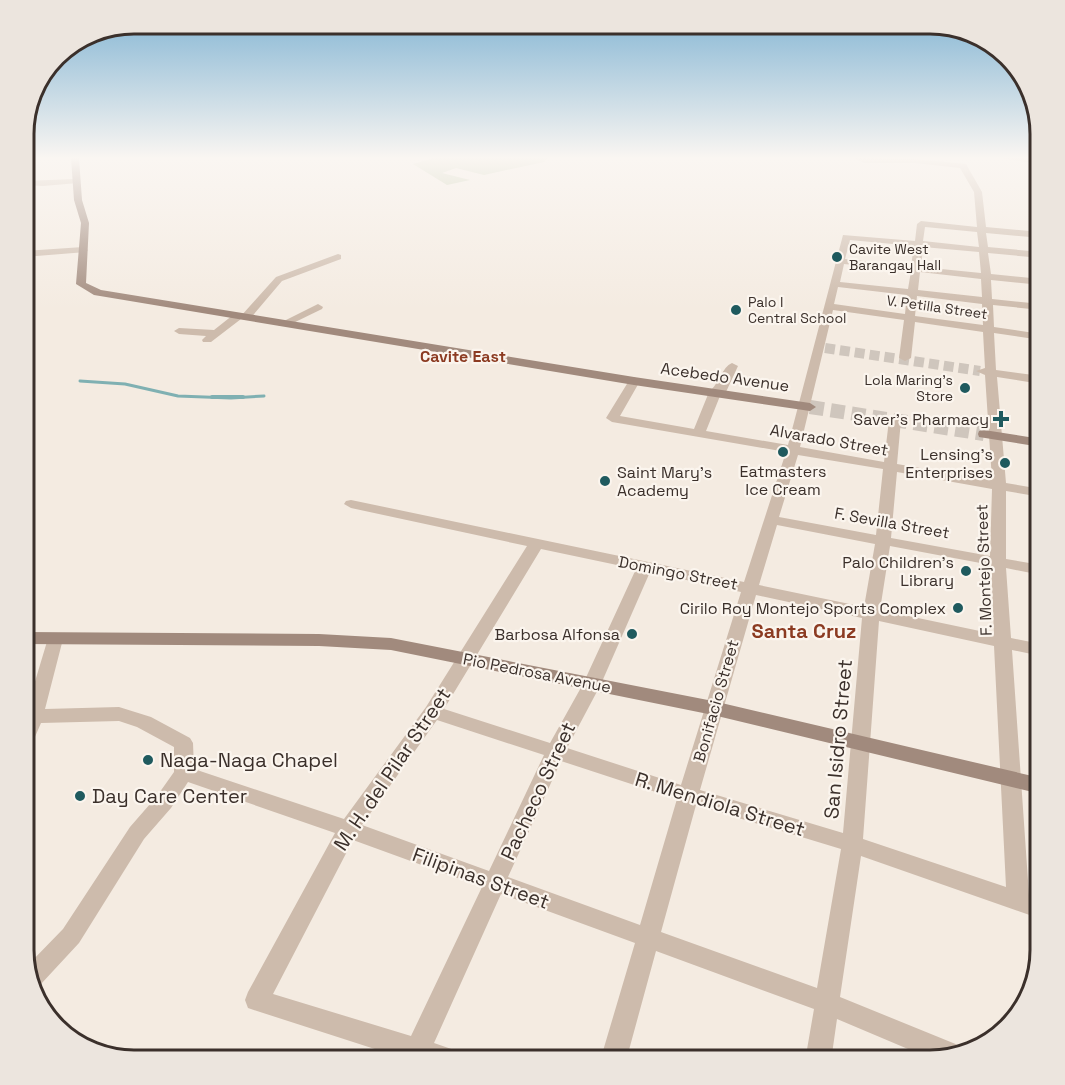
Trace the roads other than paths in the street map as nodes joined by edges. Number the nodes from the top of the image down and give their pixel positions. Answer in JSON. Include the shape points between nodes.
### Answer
{"nodes":[{"id":1,"x":81,"y":209,"type":"edge"},
{"id":2,"x":980,"y":209,"type":"edge"},
{"id":3,"x":982,"y":230,"type":"junction"},
{"id":4,"x":1030,"y":234,"type":"edge"},
{"id":5,"x":918,"y":243,"type":"junction"},
{"id":6,"x":84,"y":250,"type":"junction"},
{"id":7,"x":983,"y":250,"type":"junction"},
{"id":8,"x":35,"y":253,"type":"edge"},
{"id":9,"x":1030,"y":254,"type":"edge"},
{"id":10,"x":338,"y":257,"type":"dead end"},
{"id":11,"x":839,"y":261,"type":"junction"},
{"id":12,"x":916,"y":269,"type":"junction"},
{"id":13,"x":986,"y":276,"type":"junction"},
{"id":14,"x":1030,"y":281,"type":"edge"},
{"id":15,"x":834,"y":284,"type":"junction"},
{"id":16,"x":913,"y":293,"type":"junction"},
{"id":17,"x":986,"y":301,"type":"junction"},
{"id":18,"x":828,"y":306,"type":"junction"},
{"id":19,"x":1030,"y":306,"type":"edge"},
{"id":20,"x":318,"y":307,"type":"dead end"},
{"id":21,"x":241,"y":318,"type":"junction"},
{"id":22,"x":909,"y":318,"type":"junction"},
{"id":23,"x":283,"y":324,"type":"junction"},
{"id":24,"x":988,"y":329,"type":"junction"},
{"id":25,"x":179,"y":331,"type":"dead end"},
{"id":26,"x":1030,"y":335,"type":"edge"},
{"id":27,"x":905,"y":358,"type":"dead end"},
{"id":28,"x":732,"y":366,"type":"dead end"},
{"id":29,"x":985,"y":371,"type":"junction"},
{"id":30,"x":1030,"y":378,"type":"edge"},
{"id":31,"x":634,"y":381,"type":"junction"},
{"id":32,"x":718,"y":392,"type":"junction"},
{"id":33,"x":807,"y":406,"type":"junction"},
{"id":34,"x":895,"y":420,"type":"dead end"},
{"id":35,"x":699,"y":433,"type":"junction"},
{"id":36,"x":989,"y":435,"type":"junction"},
{"id":37,"x":1030,"y":441,"type":"edge"},
{"id":38,"x":793,"y":450,"type":"junction"},
{"id":39,"x":890,"y":467,"type":"junction"},
{"id":40,"x":999,"y":486,"type":"junction"},
{"id":41,"x":1030,"y":492,"type":"edge"},
{"id":42,"x":351,"y":504,"type":"dead end"},
{"id":43,"x":772,"y":520,"type":"junction"},
{"id":44,"x":883,"y":540,"type":"junction"},
{"id":45,"x":536,"y":544,"type":"junction"},
{"id":46,"x":998,"y":561,"type":"junction"},
{"id":47,"x":645,"y":567,"type":"junction"},
{"id":48,"x":1030,"y":568,"type":"edge"},
{"id":49,"x":749,"y":587,"type":"junction"},
{"id":50,"x":871,"y":614,"type":"junction"},
{"id":51,"x":34,"y":638,"type":"edge"},
{"id":52,"x":55,"y":639,"type":"junction"},
{"id":53,"x":1004,"y":642,"type":"junction"},
{"id":54,"x":1030,"y":648,"type":"edge"},
{"id":55,"x":466,"y":658,"type":"junction"},
{"id":56,"x":591,"y":684,"type":"junction"},
{"id":57,"x":713,"y":708,"type":"junction"},
{"id":58,"x":433,"y":712,"type":"junction"},
{"id":59,"x":34,"y":715,"type":"edge"},
{"id":60,"x":34,"y":716,"type":"edge"},
{"id":61,"x":859,"y":741,"type":"junction"},
{"id":62,"x":555,"y":752,"type":"junction"},
{"id":63,"x":184,"y":773,"type":"junction"},
{"id":64,"x":1011,"y":779,"type":"junction"},
{"id":65,"x":1030,"y":783,"type":"edge"},
{"id":66,"x":689,"y":795,"type":"junction"},
{"id":67,"x":348,"y":829,"type":"junction"},
{"id":68,"x":852,"y":844,"type":"junction"},
{"id":69,"x":495,"y":883,"type":"junction"},
{"id":70,"x":1018,"y":901,"type":"junction"},
{"id":71,"x":1030,"y":905,"type":"edge"},
{"id":72,"x":647,"y":937,"type":"junction"},
{"id":73,"x":37,"y":972,"type":"edge"},
{"id":74,"x":825,"y":1002,"type":"junction"},
{"id":75,"x":418,"y":1049,"type":"joint"},
{"id":76,"x":616,"y":1050,"type":"edge"},
{"id":77,"x":819,"y":1050,"type":"edge"},
{"id":78,"x":939,"y":1050,"type":"edge"}],
"edges":[{"from":1,"to":6,"type":"main road","via":[[85,223]]},
{"from":2,"to":3,"type":"street","name":"F. Montejo Street"},
{"from":3,"to":4,"type":"street"},
{"from":3,"to":5,"type":"street","via":[[921,224]]},
{"from":3,"to":7,"type":"street","name":"F. Montejo Street"},
{"from":5,"to":7,"type":"street"},
{"from":5,"to":11,"type":"street","name":"Bonifacio Street","via":[[846,237]]},
{"from":5,"to":12,"type":"street"},
{"from":6,"to":8,"type":"street"},
{"from":6,"to":21,"type":"main road","name":"Acebedo Avenue","via":[[81,284],[98,293]]},
{"from":7,"to":9,"type":"street"},
{"from":7,"to":13,"type":"street","name":"F. Montejo Street"},
{"from":10,"to":21,"type":"street","via":[[279,279]]},
{"from":11,"to":12,"type":"street"},
{"from":11,"to":15,"type":"street","name":"Bonifacio Street"},
{"from":12,"to":13,"type":"street"},
{"from":12,"to":16,"type":"street"},
{"from":13,"to":14,"type":"street"},
{"from":13,"to":17,"type":"street","name":"F. Montejo Street"},
{"from":15,"to":16,"type":"street"},
{"from":15,"to":18,"type":"street","name":"Bonifacio Street"},
{"from":16,"to":17,"type":"street"},
{"from":16,"to":22,"type":"street"},
{"from":17,"to":19,"type":"street"},
{"from":17,"to":24,"type":"street","name":"F. Montejo Street"},
{"from":18,"to":22,"type":"street","name":"V. Petilla Street"},
{"from":18,"to":33,"type":"street","name":"Bonifacio Street"},
{"from":20,"to":23,"type":"street"},
{"from":21,"to":23,"type":"main road","name":"Acebedo Avenue"},
{"from":21,"to":25,"type":"street","via":[[212,337]]},
{"from":22,"to":24,"type":"street","name":"V. Petilla Street"},
{"from":22,"to":27,"type":"street"},
{"from":23,"to":31,"type":"main road","name":"Acebedo Avenue"},
{"from":24,"to":26,"type":"street","name":"V. Petilla Street"},
{"from":24,"to":29,"type":"street","name":"F. Montejo Street"},
{"from":28,"to":32,"type":"street"},
{"from":29,"to":30,"type":"street"},
{"from":29,"to":36,"type":"street","name":"F. Montejo Street"},
{"from":31,"to":32,"type":"main road","name":"Acebedo Avenue"},
{"from":31,"to":35,"type":"street","name":"Alvarado Street","via":[[612,418]]},
{"from":32,"to":33,"type":"main road","name":"Acebedo Avenue"},
{"from":32,"to":35,"type":"street"},
{"from":33,"to":38,"type":"street","name":"Bonifacio Street"},
{"from":34,"to":39,"type":"street","name":"San Isidro Street"},
{"from":35,"to":38,"type":"street","name":"Alvarado Street"},
{"from":36,"to":37,"type":"main road"},
{"from":36,"to":40,"type":"street","name":"F. Montejo Street"},
{"from":38,"to":39,"type":"street","name":"Alvarado Street"},
{"from":38,"to":43,"type":"street","name":"Bonifacio Street"},
{"from":39,"to":40,"type":"street","name":"Alvarado Street"},
{"from":39,"to":44,"type":"street","name":"San Isidro Street"},
{"from":40,"to":41,"type":"street","name":"Alvarado Street"},
{"from":40,"to":46,"type":"street","name":"F. Montejo Street"},
{"from":42,"to":45,"type":"street","name":"Domingo Street"},
{"from":43,"to":44,"type":"street","name":"F. Sevilla Street"},
{"from":43,"to":49,"type":"street","name":"Bonifacio Street"},
{"from":44,"to":46,"type":"street","name":"F. Sevilla Street"},
{"from":44,"to":50,"type":"street","name":"San Isidro Street"},
{"from":45,"to":47,"type":"street","name":"Domingo Street"},
{"from":45,"to":55,"type":"street","name":"M. H. del Pilar Street"},
{"from":46,"to":48,"type":"street","name":"F. Sevilla Street"},
{"from":46,"to":53,"type":"street","name":"F. Montejo Street"},
{"from":47,"to":49,"type":"street","name":"Domingo Street"},
{"from":47,"to":56,"type":"street","name":"Pacheco Street"},
{"from":49,"to":50,"type":"street","name":"Domingo Street"},
{"from":49,"to":57,"type":"street","name":"Bonifacio Street"},
{"from":50,"to":53,"type":"street","name":"Domingo Street"},
{"from":50,"to":61,"type":"street","name":"San Isidro Street"},
{"from":51,"to":52,"type":"main road","name":"Pio Pedrosa Avenue"},
{"from":52,"to":55,"type":"main road","name":"Pio Pedrosa Avenue","via":[[320,640],[391,644]]},
{"from":52,"to":59,"type":"street"},
{"from":53,"to":54,"type":"street","name":"Domingo Street"},
{"from":53,"to":64,"type":"street","name":"F. Montejo Street"},
{"from":55,"to":56,"type":"main road","name":"Pio Pedrosa Avenue"},
{"from":55,"to":58,"type":"street","name":"M. H. del Pilar Street"},
{"from":56,"to":57,"type":"main road","name":"Pio Pedrosa Avenue"},
{"from":56,"to":62,"type":"street","name":"Pacheco Street"},
{"from":57,"to":61,"type":"main road","name":"Pio Pedrosa Avenue"},
{"from":57,"to":66,"type":"street","name":"Bonifacio Street"},
{"from":58,"to":62,"type":"street","name":"R. Mendiola Street"},
{"from":58,"to":67,"type":"street","name":"M. H. del Pilar Street"},
{"from":60,"to":63,"type":"street","via":[[119,714],[144,722],[183,743]]},
{"from":61,"to":64,"type":"main road","name":"Pio Pedrosa Avenue"},
{"from":61,"to":68,"type":"street","name":"San Isidro Street"},
{"from":62,"to":66,"type":"street","name":"R. Mendiola Street"},
{"from":62,"to":69,"type":"street","name":"Pacheco Street"},
{"from":63,"to":67,"type":"street","name":"Filipinas Street"},
{"from":63,"to":73,"type":"street","via":[[137,833],[71,936]]},
{"from":64,"to":65,"type":"main road","name":"Pio Pedrosa Avenue"},
{"from":64,"to":70,"type":"street","name":"F. Montejo Street"},
{"from":66,"to":68,"type":"street","name":"R. Mendiola Street"},
{"from":66,"to":72,"type":"street","name":"Bonifacio Street"},
{"from":67,"to":69,"type":"street","name":"Filipinas Street"},
{"from":67,"to":75,"type":"street","name":"M. H. del Pilar Street","via":[[256,1000]]},
{"from":68,"to":70,"type":"street","name":"R. Mendiola Street"},
{"from":68,"to":74,"type":"street","name":"San Isidro Street"},
{"from":69,"to":72,"type":"street","name":"Filipinas Street"},
{"from":69,"to":75,"type":"street","name":"Pacheco Street"},
{"from":70,"to":71,"type":"street","name":"R. Mendiola Street"},
{"from":72,"to":74,"type":"street","name":"Filipinas Street"},
{"from":72,"to":76,"type":"street","name":"Bonifacio Street"},
{"from":74,"to":77,"type":"street","name":"San Isidro Street"},
{"from":74,"to":78,"type":"street","name":"Filipinas Street"}]}
